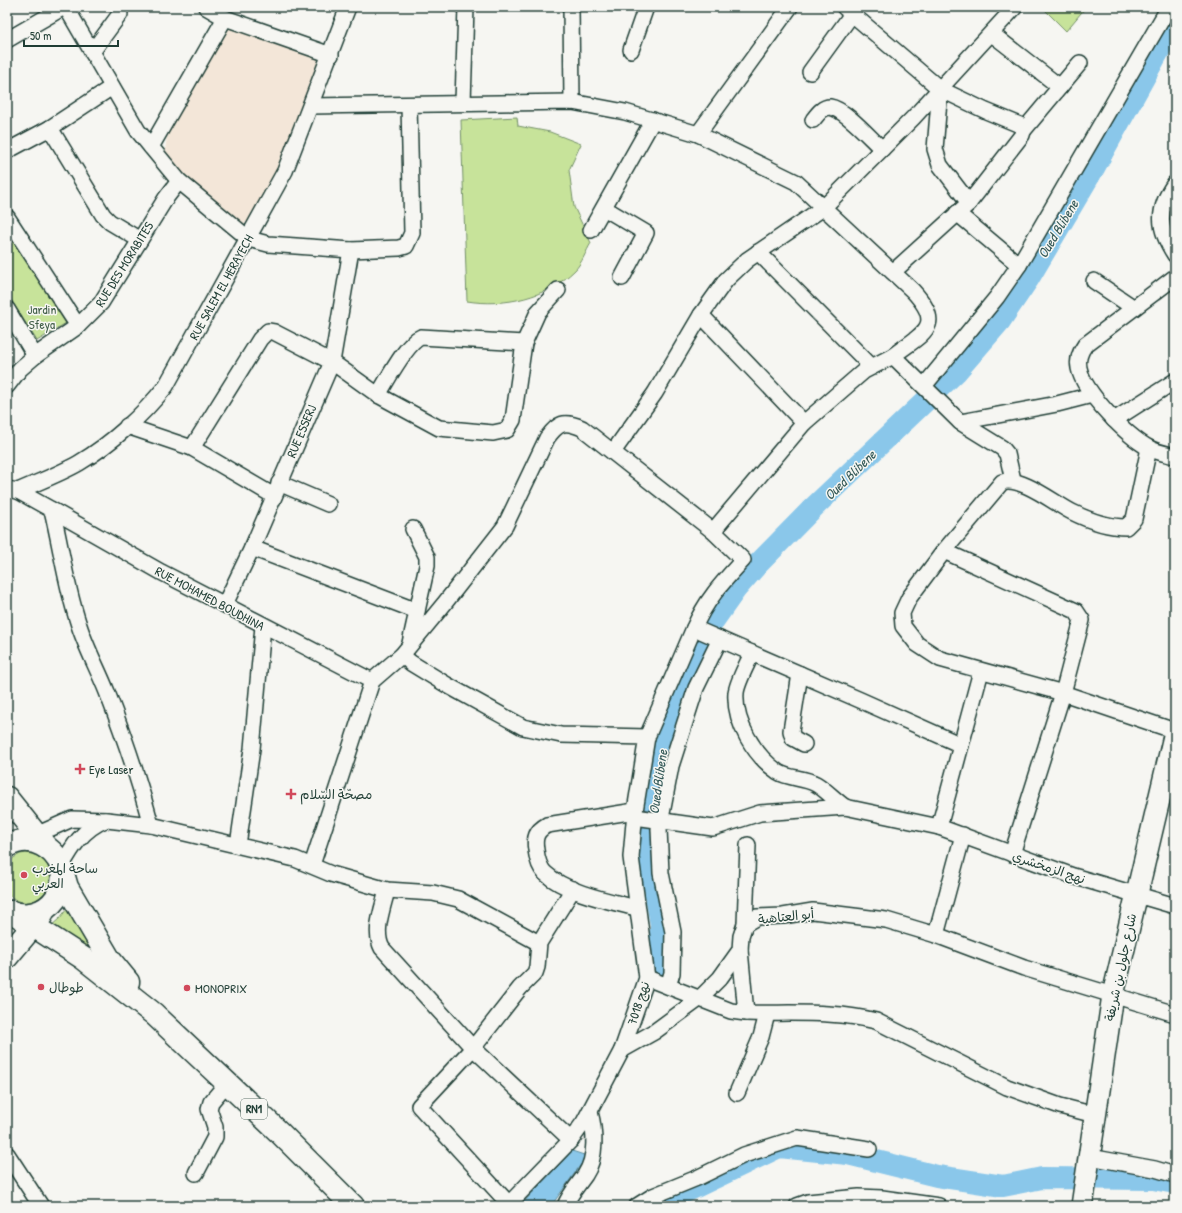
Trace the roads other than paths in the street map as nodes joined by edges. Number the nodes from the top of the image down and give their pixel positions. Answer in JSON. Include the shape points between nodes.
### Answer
{"nodes":[{"id":1,"x":65,"y":7,"type":"edge"},
{"id":2,"x":206,"y":7,"type":"edge"},
{"id":3,"x":348,"y":7,"type":"edge"},
{"id":4,"x":466,"y":7,"type":"edge"},
{"id":5,"x":571,"y":7,"type":"edge"},
{"id":6,"x":646,"y":7,"type":"edge"},
{"id":7,"x":790,"y":7,"type":"edge"},
{"id":8,"x":1016,"y":7,"type":"edge"},
{"id":9,"x":1169,"y":7,"type":"edge"},
{"id":10,"x":848,"y":11,"type":"edge"},
{"id":11,"x":120,"y":14,"type":"dead end"},
{"id":12,"x":225,"y":18,"type":"junction"},
{"id":13,"x":992,"y":34,"type":"junction"},
{"id":14,"x":7,"y":40,"type":"edge"},
{"id":15,"x":632,"y":50,"type":"dead end"},
{"id":16,"x":92,"y":52,"type":"junction"},
{"id":17,"x":331,"y":55,"type":"junction"},
{"id":18,"x":1080,"y":63,"type":"dead end"},
{"id":19,"x":810,"y":72,"type":"dead end"},
{"id":20,"x":112,"y":87,"type":"junction"},
{"id":21,"x":1060,"y":87,"type":"junction"},
{"id":22,"x":940,"y":89,"type":"junction"},
{"id":23,"x":463,"y":102,"type":"junction"},
{"id":24,"x":572,"y":102,"type":"junction"},
{"id":25,"x":409,"y":105,"type":"junction"},
{"id":26,"x":311,"y":106,"type":"junction"},
{"id":27,"x":654,"y":120,"type":"junction"},
{"id":28,"x":813,"y":120,"type":"dead end"},
{"id":29,"x":50,"y":128,"type":"junction"},
{"id":30,"x":1023,"y":131,"type":"junction"},
{"id":31,"x":698,"y":134,"type":"junction"},
{"id":32,"x":151,"y":147,"type":"junction"},
{"id":33,"x":882,"y":149,"type":"junction"},
{"id":34,"x":7,"y":151,"type":"edge"},
{"id":35,"x":179,"y":181,"type":"junction"},
{"id":36,"x":1175,"y":183,"type":"edge"},
{"id":37,"x":969,"y":203,"type":"junction"},
{"id":38,"x":604,"y":208,"type":"junction"},
{"id":39,"x":823,"y":208,"type":"junction"},
{"id":40,"x":957,"y":213,"type":"junction"},
{"id":41,"x":7,"y":217,"type":"edge"},
{"id":42,"x":591,"y":230,"type":"dead end"},
{"id":43,"x":249,"y":238,"type":"junction"},
{"id":44,"x":140,"y":240,"type":"junction"},
{"id":45,"x":351,"y":250,"type":"junction"},
{"id":46,"x":758,"y":252,"type":"junction"},
{"id":47,"x":1175,"y":255,"type":"edge"},
{"id":48,"x":1019,"y":265,"type":"junction"},
{"id":49,"x":892,"y":272,"type":"junction"},
{"id":50,"x":1175,"y":277,"type":"edge"},
{"id":51,"x":622,"y":278,"type":"dead end"},
{"id":52,"x":1094,"y":281,"type":"dead end"},
{"id":53,"x":558,"y":290,"type":"dead end"},
{"id":54,"x":1134,"y":308,"type":"junction"},
{"id":55,"x":7,"y":309,"type":"edge"},
{"id":56,"x":701,"y":314,"type":"junction"},
{"id":57,"x":78,"y":326,"type":"junction"},
{"id":58,"x":524,"y":343,"type":"junction"},
{"id":59,"x":35,"y":356,"type":"junction"},
{"id":60,"x":893,"y":356,"type":"junction"},
{"id":61,"x":332,"y":362,"type":"junction"},
{"id":62,"x":871,"y":366,"type":"junction"},
{"id":63,"x":1175,"y":381,"type":"edge"},
{"id":64,"x":7,"y":386,"type":"edge"},
{"id":65,"x":926,"y":388,"type":"junction"},
{"id":66,"x":378,"y":395,"type":"junction"},
{"id":67,"x":1092,"y":395,"type":"junction"},
{"id":68,"x":1114,"y":420,"type":"junction"},
{"id":69,"x":960,"y":422,"type":"junction"},
{"id":70,"x":804,"y":423,"type":"junction"},
{"id":71,"x":127,"y":426,"type":"junction"},
{"id":72,"x":192,"y":448,"type":"junction"},
{"id":73,"x":1149,"y":448,"type":"junction"},
{"id":74,"x":613,"y":452,"type":"junction"},
{"id":75,"x":1175,"y":456,"type":"edge"},
{"id":76,"x":1013,"y":480,"type":"junction"},
{"id":77,"x":12,"y":490,"type":"edge"},
{"id":78,"x":277,"y":490,"type":"junction"},
{"id":79,"x":328,"y":504,"type":"dead end"},
{"id":80,"x":52,"y":510,"type":"junction"},
{"id":81,"x":413,"y":529,"type":"dead end"},
{"id":82,"x":713,"y":531,"type":"junction"},
{"id":83,"x":252,"y":548,"type":"junction"},
{"id":84,"x":944,"y":551,"type":"junction"},
{"id":85,"x":226,"y":604,"type":"junction"},
{"id":86,"x":417,"y":611,"type":"junction"},
{"id":87,"x":263,"y":626,"type":"junction"},
{"id":88,"x":695,"y":629,"type":"junction"},
{"id":89,"x":717,"y":637,"type":"junction"},
{"id":90,"x":405,"y":650,"type":"junction"},
{"id":91,"x":752,"y":653,"type":"junction"},
{"id":92,"x":981,"y":671,"type":"junction"},
{"id":93,"x":800,"y":674,"type":"junction"},
{"id":94,"x":372,"y":681,"type":"junction"},
{"id":95,"x":1063,"y":693,"type":"junction"},
{"id":96,"x":1175,"y":731,"type":"edge"},
{"id":97,"x":647,"y":737,"type":"junction"},
{"id":98,"x":804,"y":744,"type":"dead end"},
{"id":99,"x":962,"y":746,"type":"junction"},
{"id":100,"x":7,"y":798,"type":"edge"},
{"id":101,"x":845,"y":807,"type":"junction"},
{"id":102,"x":636,"y":815,"type":"junction"},
{"id":103,"x":107,"y":820,"type":"junction"},
{"id":104,"x":659,"y":821,"type":"junction"},
{"id":105,"x":151,"y":825,"type":"junction"},
{"id":106,"x":939,"y":827,"type":"junction"},
{"id":107,"x":963,"y":835,"type":"junction"},
{"id":108,"x":22,"y":843,"type":"edge"},
{"id":109,"x":748,"y":844,"type":"dead end"},
{"id":110,"x":238,"y":845,"type":"junction"},
{"id":111,"x":1012,"y":854,"type":"junction"},
{"id":112,"x":312,"y":865,"type":"junction"},
{"id":113,"x":61,"y":869,"type":"junction"},
{"id":114,"x":572,"y":889,"type":"junction"},
{"id":115,"x":387,"y":890,"type":"junction"},
{"id":116,"x":1136,"y":894,"type":"junction"},
{"id":117,"x":50,"y":906,"type":"junction"},
{"id":118,"x":1175,"y":906,"type":"edge"},
{"id":119,"x":637,"y":908,"type":"junction"},
{"id":120,"x":9,"y":911,"type":"edge"},
{"id":121,"x":745,"y":924,"type":"junction"},
{"id":122,"x":33,"y":926,"type":"junction"},
{"id":123,"x":936,"y":935,"type":"junction"},
{"id":124,"x":539,"y":943,"type":"junction"},
{"id":125,"x":740,"y":950,"type":"junction"},
{"id":126,"x":7,"y":957,"type":"edge"},
{"id":127,"x":647,"y":978,"type":"junction"},
{"id":128,"x":668,"y":986,"type":"junction"},
{"id":129,"x":1113,"y":994,"type":"junction"},
{"id":130,"x":699,"y":999,"type":"junction"},
{"id":131,"x":746,"y":1013,"type":"junction"},
{"id":132,"x":154,"y":1014,"type":"junction"},
{"id":133,"x":767,"y":1014,"type":"junction"},
{"id":134,"x":1175,"y":1014,"type":"edge"},
{"id":135,"x":473,"y":1048,"type":"junction"},
{"id":136,"x":622,"y":1050,"type":"junction"},
{"id":137,"x":227,"y":1083,"type":"junction"},
{"id":138,"x":737,"y":1093,"type":"dead end"},
{"id":139,"x":590,"y":1112,"type":"junction"},
{"id":140,"x":1095,"y":1115,"type":"junction"},
{"id":141,"x":571,"y":1140,"type":"junction"},
{"id":142,"x":868,"y":1149,"type":"dead end"},
{"id":143,"x":7,"y":1154,"type":"edge"},
{"id":144,"x":1090,"y":1162,"type":"junction"},
{"id":145,"x":196,"y":1173,"type":"dead end"},
{"id":146,"x":1175,"y":1175,"type":"edge"},
{"id":147,"x":1083,"y":1202,"type":"edge"},
{"id":148,"x":508,"y":1205,"type":"edge"},
{"id":149,"x":41,"y":1206,"type":"edge"},
{"id":150,"x":353,"y":1206,"type":"edge"},
{"id":151,"x":564,"y":1206,"type":"edge"},
{"id":152,"x":637,"y":1206,"type":"edge"},
{"id":153,"x":797,"y":1206,"type":"edge"},
{"id":154,"x":939,"y":1206,"type":"edge"}],
"edges":[{"from":1,"to":14,"type":"street"},
{"from":1,"to":16,"type":"street"},
{"from":2,"to":12,"type":"street"},
{"from":3,"to":17,"type":"street","name":"RUE SALEM EL HERAYECH"},
{"from":4,"to":23,"type":"street"},
{"from":5,"to":24,"type":"street"},
{"from":6,"to":15,"type":"street"},
{"from":7,"to":31,"type":"street"},
{"from":8,"to":13,"type":"street"},
{"from":9,"to":48,"type":"street"},
{"from":10,"to":19,"type":"street"},
{"from":10,"to":22,"type":"street"},
{"from":11,"to":16,"type":"street"},
{"from":12,"to":17,"type":"street"},
{"from":12,"to":32,"type":"street"},
{"from":13,"to":21,"type":"street"},
{"from":13,"to":22,"type":"street"},
{"from":16,"to":20,"type":"street"},
{"from":17,"to":26,"type":"street","name":"RUE SALEM EL HERAYECH"},
{"from":18,"to":21,"type":"street"},
{"from":20,"to":29,"type":"street"},
{"from":20,"to":32,"type":"street","via":[[138,131]]},
{"from":21,"to":30,"type":"street"},
{"from":22,"to":30,"type":"street","via":[[1020,125]]},
{"from":22,"to":33,"type":"street"},
{"from":22,"to":37,"type":"street","via":[[935,148],[940,165]]},
{"from":23,"to":24,"type":"street"},
{"from":23,"to":25,"type":"street"},
{"from":24,"to":27,"type":"street"},
{"from":25,"to":26,"type":"street"},
{"from":25,"to":45,"type":"street","via":[[412,233],[406,246],[399,248]]},
{"from":26,"to":43,"type":"street","name":"RUE SALEM EL HERAYECH","via":[[285,171]]},
{"from":27,"to":31,"type":"street"},
{"from":27,"to":38,"type":"street"},
{"from":28,"to":33,"type":"street","via":[[821,110],[830,107],[849,118]]},
{"from":29,"to":34,"type":"street"},
{"from":29,"to":44,"type":"street","via":[[103,215]]},
{"from":30,"to":37,"type":"street"},
{"from":31,"to":39,"type":"street","via":[[792,179],[808,191]]},
{"from":32,"to":35,"type":"street"},
{"from":33,"to":39,"type":"street"},
{"from":35,"to":43,"type":"street"},
{"from":35,"to":44,"type":"street","name":"RUE DES MORABITES"},
{"from":36,"to":47,"type":"street","via":[[1161,212],[1161,227]]},
{"from":37,"to":40,"type":"street"},
{"from":38,"to":42,"type":"street"},
{"from":38,"to":51,"type":"street","via":[[646,233]]},
{"from":39,"to":46,"type":"street"},
{"from":39,"to":49,"type":"street"},
{"from":40,"to":48,"type":"street"},
{"from":40,"to":49,"type":"street"},
{"from":41,"to":57,"type":"street"},
{"from":43,"to":45,"type":"street","via":[[268,244]]},
{"from":43,"to":71,"type":"street","name":"RUE SALEM EL HERAYECH","via":[[166,386],[154,402]]},
{"from":44,"to":57,"type":"street","name":"RUE DES MORABITES","via":[[101,303]]},
{"from":45,"to":61,"type":"street","name":"RUE ESSERJ"},
{"from":46,"to":56,"type":"street","via":[[726,280]]},
{"from":46,"to":62,"type":"street"},
{"from":48,"to":65,"type":"street","via":[[997,298]]},
{"from":49,"to":60,"type":"street","via":[[922,301],[930,316],[927,329]]},
{"from":50,"to":54,"type":"street"},
{"from":52,"to":54,"type":"street"},
{"from":53,"to":58,"type":"street","via":[[538,312]]},
{"from":54,"to":67,"type":"street","via":[[1080,351],[1079,369]]},
{"from":55,"to":59,"type":"street"},
{"from":56,"to":70,"type":"street"},
{"from":56,"to":74,"type":"street","via":[[655,393]]},
{"from":57,"to":59,"type":"street","name":"RUE DES MORABITES"},
{"from":58,"to":66,"type":"street","via":[[421,337],[410,346]]},
{"from":58,"to":66,"type":"street","via":[[512,420],[507,430],[501,432],[439,428]]},
{"from":59,"to":64,"type":"street","name":"RUE DES MORABITES","via":[[20,369]]},
{"from":60,"to":62,"type":"street"},
{"from":60,"to":65,"type":"street"},
{"from":61,"to":66,"type":"street"},
{"from":61,"to":72,"type":"street","via":[[268,331]]},
{"from":61,"to":78,"type":"street","name":"RUE ESSERJ"},
{"from":62,"to":70,"type":"street"},
{"from":63,"to":68,"type":"street"},
{"from":65,"to":69,"type":"street"},
{"from":67,"to":68,"type":"street"},
{"from":67,"to":69,"type":"street"},
{"from":68,"to":73,"type":"street"},
{"from":69,"to":76,"type":"street","via":[[1002,448],[1007,454]]},
{"from":70,"to":82,"type":"street"},
{"from":71,"to":72,"type":"street"},
{"from":71,"to":77,"type":"street","name":"RUE SALEM EL HERAYECH","via":[[79,463]]},
{"from":72,"to":78,"type":"street"},
{"from":73,"to":75,"type":"street"},
{"from":73,"to":76,"type":"street","via":[[1134,519],[1126,527],[1113,527],[1072,512]]},
{"from":74,"to":82,"type":"street"},
{"from":74,"to":90,"type":"street","via":[[582,428],[571,423],[561,424],[553,429],[505,526]]},
{"from":76,"to":84,"type":"street","via":[[1002,482]]},
{"from":77,"to":80,"type":"street","name":"RUE MOHAMED BOUDHINA"},
{"from":78,"to":79,"type":"street"},
{"from":78,"to":83,"type":"street","name":"RUE ESSERJ"},
{"from":80,"to":85,"type":"street","name":"RUE MOHAMED BOUDHINA","via":[[161,572]]},
{"from":80,"to":105,"type":"street","via":[[78,623],[141,786]]},
{"from":81,"to":86,"type":"street","via":[[427,557]]},
{"from":82,"to":88,"type":"street","name":"نهج 7018","via":[[743,560],[702,608]]},
{"from":83,"to":85,"type":"street","name":"RUE ESSERJ"},
{"from":83,"to":86,"type":"street"},
{"from":84,"to":92,"type":"street","via":[[909,598],[902,613],[903,626],[927,652],[940,659]]},
{"from":84,"to":95,"type":"street","via":[[1070,608],[1079,615],[1082,620]]},
{"from":85,"to":87,"type":"street","name":"RUE MOHAMED BOUDHINA"},
{"from":86,"to":90,"type":"street"},
{"from":87,"to":94,"type":"street","name":"RUE MOHAMED BOUDHINA"},
{"from":87,"to":110,"type":"street","via":[[252,749]]},
{"from":88,"to":89,"type":"street"},
{"from":88,"to":97,"type":"street","name":"نهج 7018"},
{"from":89,"to":91,"type":"street"},
{"from":89,"to":104,"type":"street","via":[[696,688],[670,766]]},
{"from":90,"to":94,"type":"street"},
{"from":90,"to":97,"type":"street","via":[[410,662],[523,727],[561,735]]},
{"from":91,"to":93,"type":"street"},
{"from":91,"to":101,"type":"street","via":[[736,691],[739,717],[757,751],[777,771],[816,784]]},
{"from":92,"to":95,"type":"street"},
{"from":92,"to":99,"type":"street"},
{"from":93,"to":98,"type":"street","via":[[790,730],[793,738]]},
{"from":93,"to":99,"type":"street"},
{"from":94,"to":112,"type":"street"},
{"from":95,"to":96,"type":"street"},
{"from":95,"to":111,"type":"street"},
{"from":96,"to":116,"type":"main road","name":"شارع جلول بن شريفة"},
{"from":97,"to":102,"type":"street","name":"نهج 7018"},
{"from":99,"to":106,"type":"street"},
{"from":100,"to":108,"type":"main road","number":"RN1"},
{"from":101,"to":104,"type":"street","via":[[760,813],[713,828]]},
{"from":101,"to":106,"type":"street"},
{"from":102,"to":104,"type":"street"},
{"from":102,"to":114,"type":"street","via":[[547,824],[540,829],[534,838],[537,859],[544,872]]},
{"from":102,"to":119,"type":"street","name":"نهج 7018","via":[[632,857]]},
{"from":103,"to":105,"type":"street"},
{"from":103,"to":108,"type":"street","via":[[72,819]]},
{"from":103,"to":113,"type":"street","via":[[92,825],[80,837]]},
{"from":104,"to":128,"type":"street","via":[[661,873],[673,932],[672,973]]},
{"from":105,"to":110,"type":"street"},
{"from":106,"to":107,"type":"street","name":"نهج الزمخشري"},
{"from":107,"to":111,"type":"street","name":"نهج الزمخشري"},
{"from":107,"to":123,"type":"street"},
{"from":108,"to":113,"type":"main road","number":"RN1","via":[[55,855]]},
{"from":109,"to":121,"type":"street"},
{"from":110,"to":112,"type":"street"},
{"from":111,"to":116,"type":"street","name":"نهج الزمخشري","via":[[1073,876]]},
{"from":112,"to":115,"type":"street","via":[[331,874]]},
{"from":113,"to":117,"type":"main road","via":[[63,880]]},
{"from":113,"to":132,"type":"main road","number":"RN1","via":[[67,886],[110,960]]},
{"from":114,"to":119,"type":"street"},
{"from":114,"to":124,"type":"street"},
{"from":115,"to":124,"type":"street","via":[[433,893],[458,899]]},
{"from":115,"to":135,"type":"street","via":[[378,930],[378,940],[382,948]]},
{"from":116,"to":118,"type":"street","name":"نهج الزمخشري"},
{"from":116,"to":129,"type":"main road","name":"شارع جلول بن شريفة"},
{"from":117,"to":120,"type":"main road","number":"RN1","via":[[30,915]]},
{"from":117,"to":122,"type":"main road"},
{"from":119,"to":127,"type":"street","name":"نهج 7018"},
{"from":120,"to":122,"type":"main road","number":"RN1"},
{"from":121,"to":123,"type":"street","name":"أبو العتاهية","via":[[757,917],[813,911],[886,920]]},
{"from":121,"to":125,"type":"street","name":"أبو العتاهية"},
{"from":122,"to":126,"type":"main road"},
{"from":122,"to":132,"type":"main road","number":"RN1","via":[[83,958]]},
{"from":123,"to":129,"type":"street","name":"أبو العتاهية","via":[[1024,968]]},
{"from":124,"to":135,"type":"street","via":[[535,973],[520,988]]},
{"from":125,"to":130,"type":"street","name":"أبو العتاهية","via":[[720,978]]},
{"from":125,"to":131,"type":"street"},
{"from":127,"to":128,"type":"street"},
{"from":127,"to":136,"type":"street","name":"نهج 7018"},
{"from":128,"to":130,"type":"street"},
{"from":129,"to":134,"type":"street","name":"أبو العتاهية"},
{"from":129,"to":140,"type":"main road","name":"شارع جلول بن شريفة"},
{"from":130,"to":131,"type":"street","via":[[731,1011]]},
{"from":130,"to":136,"type":"street","name":"أبو العتاهية","via":[[654,1032]]},
{"from":131,"to":133,"type":"street"},
{"from":132,"to":137,"type":"main road","number":"RN1"},
{"from":133,"to":138,"type":"street","via":[[761,1037]]},
{"from":133,"to":140,"type":"street","via":[[836,1015],[876,1021],[1007,1087],[1053,1104]]},
{"from":135,"to":141,"type":"street"},
{"from":135,"to":148,"type":"street","via":[[419,1106]]},
{"from":136,"to":139,"type":"street","name":"نهج 7018"},
{"from":137,"to":145,"type":"street","via":[[211,1102],[209,1109],[215,1127],[215,1137]]},
{"from":137,"to":150,"type":"main road","number":"RN1"},
{"from":139,"to":141,"type":"street","name":"نهج 7018"},
{"from":139,"to":151,"type":"street","via":[[595,1131],[592,1156],[587,1173]]},
{"from":140,"to":144,"type":"main road","name":"شارع جلول بن شريفة"},
{"from":141,"to":148,"type":"street","name":"نهج 7018"},
{"from":142,"to":152,"type":"street","via":[[797,1138],[744,1155],[653,1196]]},
{"from":143,"to":149,"type":"street"},
{"from":144,"to":146,"type":"street","via":[[1155,1169]]},
{"from":144,"to":147,"type":"main road","name":"شارع جلول بن شريفة"},
{"from":153,"to":154,"type":"street","via":[[808,1202],[859,1197]]}]}
